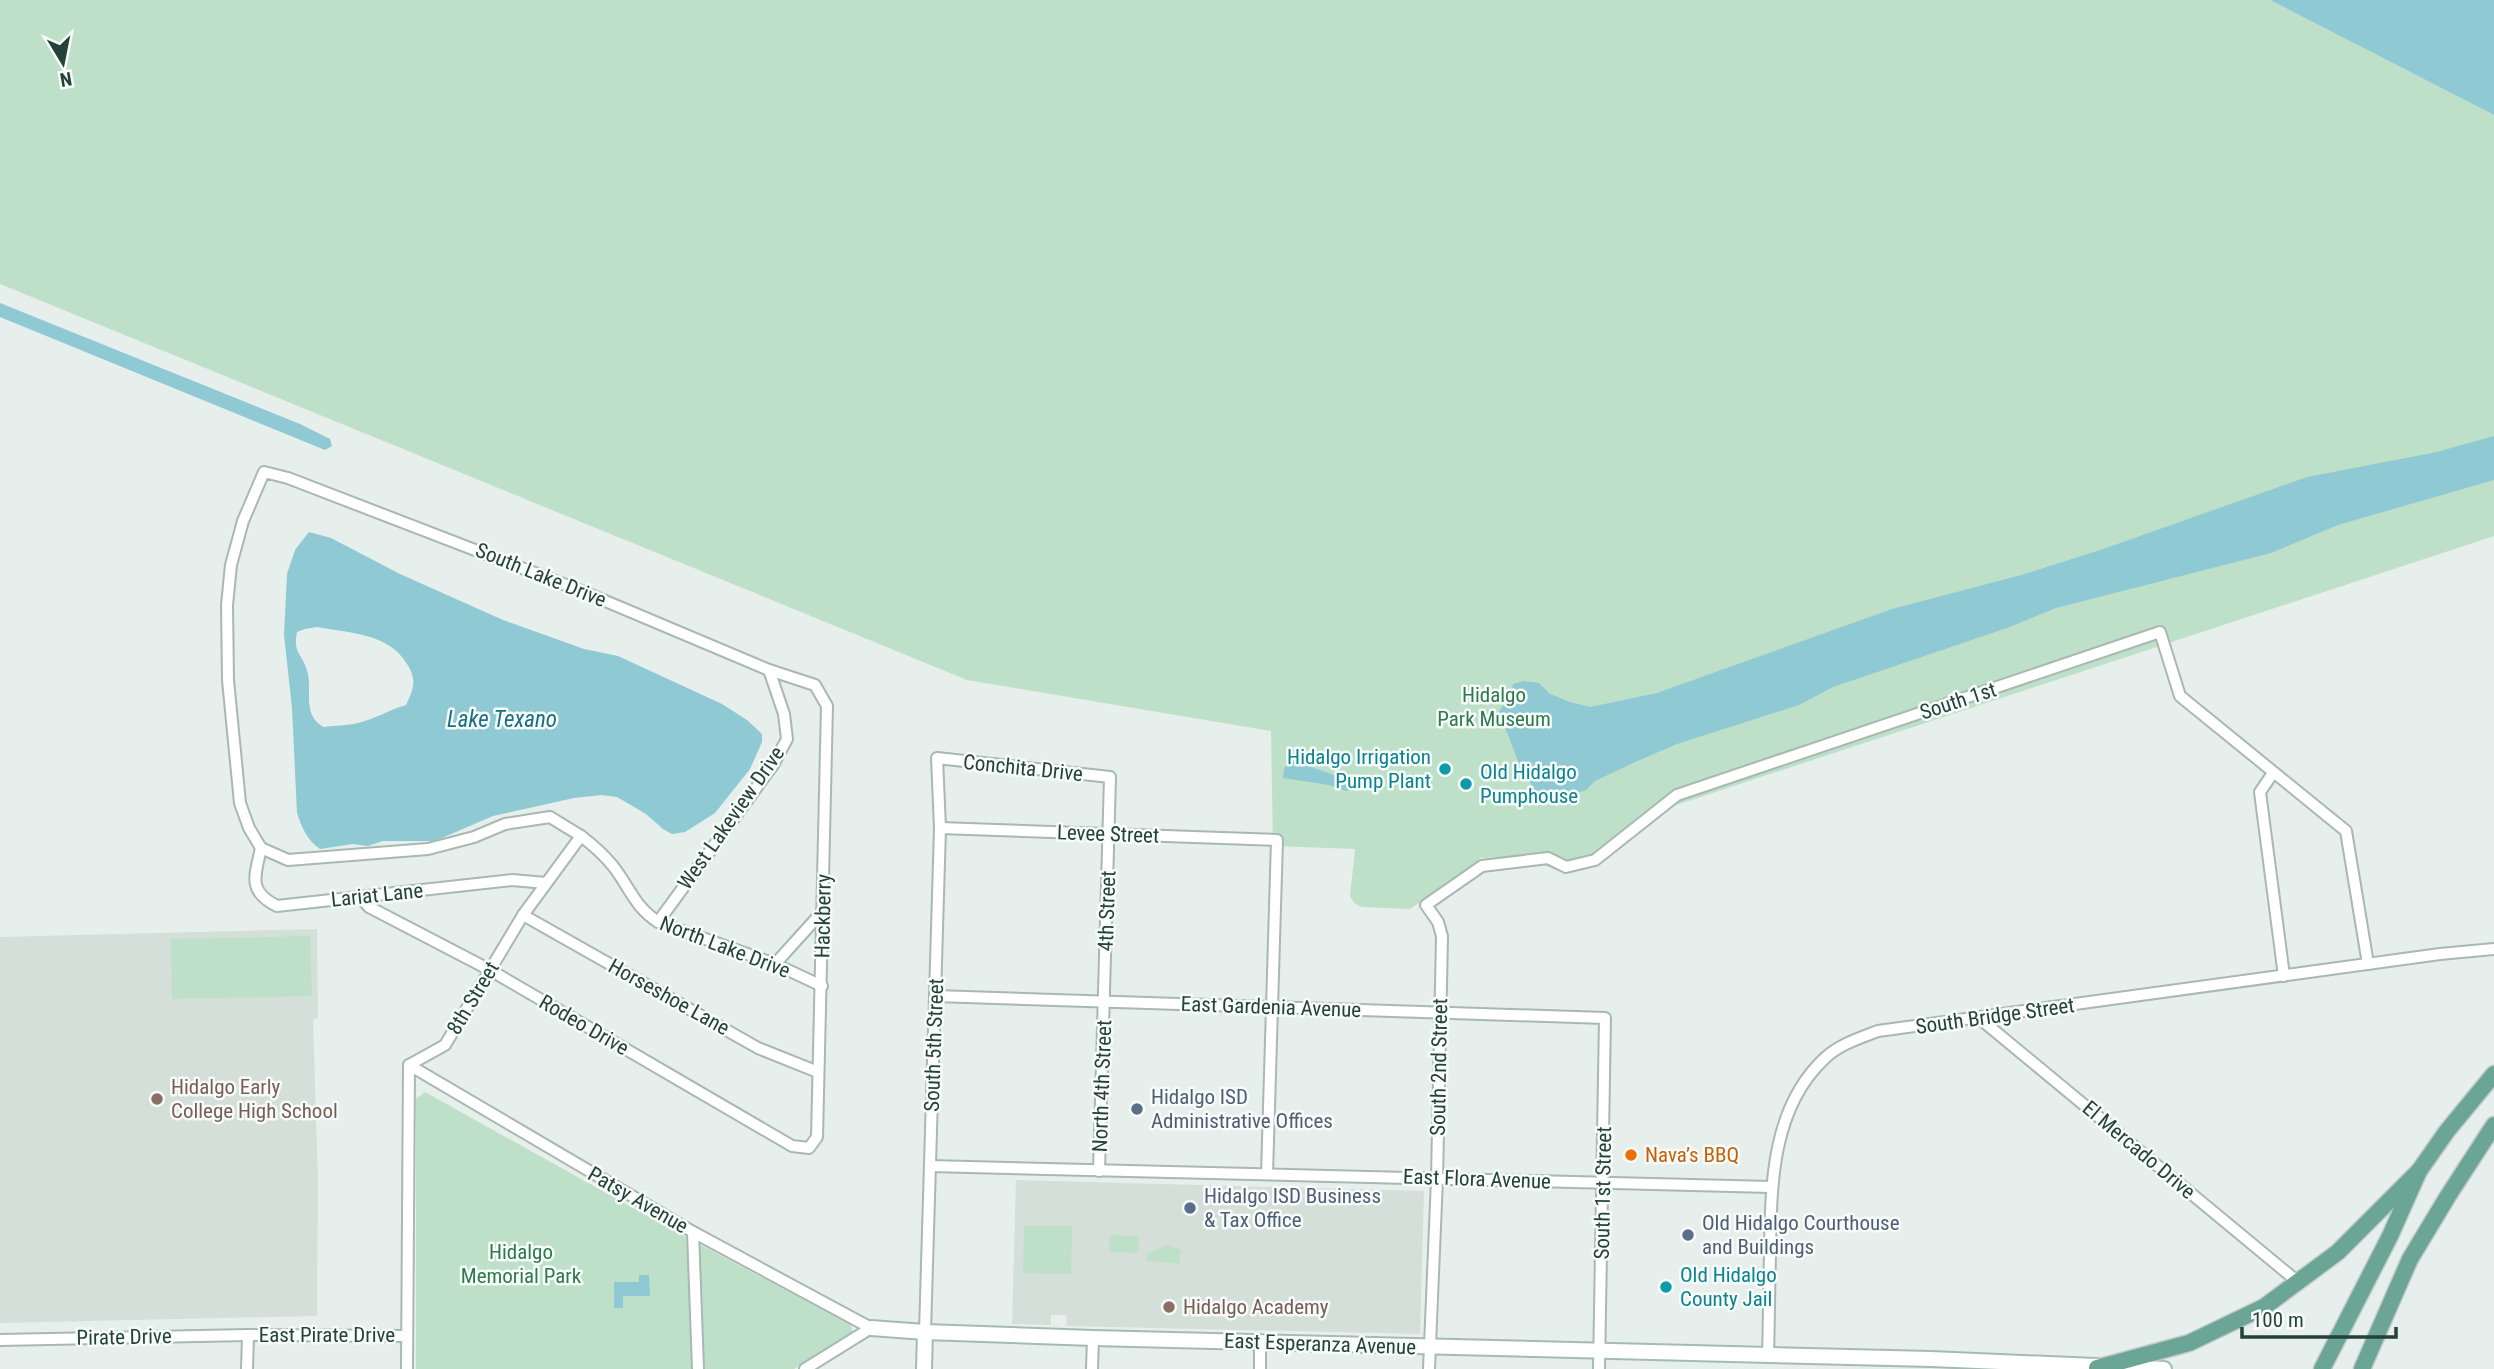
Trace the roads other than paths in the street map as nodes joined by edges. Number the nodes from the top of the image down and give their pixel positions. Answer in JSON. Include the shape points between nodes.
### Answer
{"nodes":[{"id":1,"x":769,"y":670,"type":"junction"},
{"id":2,"x":815,"y":685,"type":"joint"},
{"id":3,"x":937,"y":758,"type":"joint"},
{"id":4,"x":2273,"y":773,"type":"junction"},
{"id":5,"x":1110,"y":777,"type":"joint"},
{"id":6,"x":940,"y":828,"type":"junction"},
{"id":7,"x":1109,"y":834,"type":"junction"},
{"id":8,"x":581,"y":836,"type":"junction"},
{"id":9,"x":261,"y":848,"type":"junction"},
{"id":10,"x":1548,"y":858,"type":"joint"},
{"id":11,"x":546,"y":883,"type":"junction"},
{"id":12,"x":360,"y":898,"type":"junction"},
{"id":13,"x":822,"y":912,"type":"junction"},
{"id":14,"x":523,"y":915,"type":"junction"},
{"id":15,"x":658,"y":922,"type":"junction"},
{"id":16,"x":2494,"y":949,"type":"edge"},
{"id":17,"x":775,"y":964,"type":"junction"},
{"id":18,"x":2368,"y":964,"type":"junction"},
{"id":19,"x":489,"y":970,"type":"junction"},
{"id":20,"x":2284,"y":976,"type":"junction"},
{"id":21,"x":822,"y":986,"type":"junction"},
{"id":22,"x":936,"y":996,"type":"junction"},
{"id":23,"x":1104,"y":1002,"type":"junction"},
{"id":24,"x":1272,"y":1006,"type":"junction"},
{"id":25,"x":1441,"y":1011,"type":"junction"},
{"id":26,"x":1605,"y":1018,"type":"joint"},
{"id":27,"x":1979,"y":1018,"type":"junction"},
{"id":28,"x":409,"y":1065,"type":"junction"},
{"id":29,"x":818,"y":1072,"type":"junction"},
{"id":30,"x":2494,"y":1074,"type":"edge"},
{"id":31,"x":2494,"y":1125,"type":"edge"},
{"id":32,"x":809,"y":1148,"type":"joint"},
{"id":33,"x":930,"y":1166,"type":"junction"},
{"id":34,"x":1099,"y":1171,"type":"junction"},
{"id":35,"x":2419,"y":1171,"type":"junction"},
{"id":36,"x":1267,"y":1174,"type":"junction"},
{"id":37,"x":1437,"y":1179,"type":"junction"},
{"id":38,"x":1604,"y":1182,"type":"junction"},
{"id":39,"x":1771,"y":1187,"type":"junction"},
{"id":40,"x":693,"y":1232,"type":"junction"},
{"id":41,"x":2298,"y":1282,"type":"junction"},
{"id":42,"x":871,"y":1328,"type":"junction"},
{"id":43,"x":925,"y":1332,"type":"junction"},
{"id":44,"x":248,"y":1335,"type":"junction"},
{"id":45,"x":407,"y":1336,"type":"junction"},
{"id":46,"x":1093,"y":1338,"type":"junction"},
{"id":47,"x":0,"y":1340,"type":"edge"},
{"id":48,"x":1260,"y":1343,"type":"junction"},
{"id":49,"x":1430,"y":1347,"type":"junction"},
{"id":50,"x":1600,"y":1352,"type":"junction"},
{"id":51,"x":1768,"y":1362,"type":"edge"},
{"id":52,"x":1931,"y":1364,"type":"edge"},
{"id":53,"x":2097,"y":1367,"type":"edge"},
{"id":54,"x":247,"y":1369,"type":"edge"},
{"id":55,"x":407,"y":1369,"type":"edge"},
{"id":56,"x":698,"y":1369,"type":"edge"},
{"id":57,"x":804,"y":1369,"type":"edge"},
{"id":58,"x":924,"y":1369,"type":"edge"},
{"id":59,"x":1092,"y":1369,"type":"edge"},
{"id":60,"x":1260,"y":1369,"type":"edge"},
{"id":61,"x":1429,"y":1369,"type":"edge"},
{"id":62,"x":1599,"y":1369,"type":"edge"},
{"id":63,"x":2164,"y":1369,"type":"edge"},
{"id":64,"x":2322,"y":1369,"type":"edge"},
{"id":65,"x":2362,"y":1369,"type":"edge"}],
"edges":[{"from":1,"to":2,"type":"street","name":"South Lake Drive"},
{"from":1,"to":9,"type":"street","name":"South Lake Drive","via":[[474,548],[264,472],[243,522],[227,605],[228,680],[240,803]]},
{"from":1,"to":15,"type":"street","name":"West Lakeview Drive","via":[[787,739],[773,765]]},
{"from":2,"to":13,"type":"street","name":"Hackberry","via":[[827,706]]},
{"from":3,"to":5,"type":"street","name":"Conchita Drive"},
{"from":3,"to":6,"type":"street","name":"South 5th Street"},
{"from":4,"to":10,"type":"street","name":"South 1st","via":[[2180,696],[2160,632],[1676,795],[1595,860],[1566,867]]},
{"from":4,"to":18,"type":"street","name":"South 1st","via":[[2346,831]]},
{"from":4,"to":20,"type":"street","via":[[2260,792]]},
{"from":5,"to":7,"type":"street","name":"4th Street"},
{"from":6,"to":7,"type":"street","name":"Levee Street"},
{"from":6,"to":22,"type":"street","name":"South 5th Street"},
{"from":7,"to":23,"type":"street","name":"4th Street"},
{"from":7,"to":24,"type":"street","name":"Levee Street","via":[[1277,840]]},
{"from":8,"to":9,"type":"street","via":[[550,817],[505,824],[428,849],[288,860]]},
{"from":8,"to":11,"type":"street","name":"8th Street"},
{"from":8,"to":15,"type":"street","name":"North Lake Drive","via":[[614,868],[643,912]]},
{"from":9,"to":12,"type":"street","name":"Lariat Lane","via":[[255,878],[262,899],[277,906]]},
{"from":10,"to":25,"type":"street","name":"South 2nd Street","via":[[1482,866],[1426,905],[1442,930]]},
{"from":11,"to":12,"type":"street","name":"Lariat Lane","via":[[512,880]]},
{"from":11,"to":14,"type":"street","name":"8th Street"},
{"from":12,"to":19,"type":"street","name":"Rodeo Drive","via":[[387,918]]},
{"from":13,"to":17,"type":"street"},
{"from":13,"to":21,"type":"street","name":"Hackberry"},
{"from":14,"to":19,"type":"street","name":"8th Street"},
{"from":14,"to":29,"type":"street","name":"Horseshoe Lane","via":[[758,1048]]},
{"from":15,"to":17,"type":"street","name":"North Lake Drive"},
{"from":16,"to":18,"type":"street","name":"South Bridge Street"},
{"from":17,"to":21,"type":"street","name":"North Lake Drive"},
{"from":18,"to":20,"type":"street","name":"South Bridge Street"},
{"from":19,"to":28,"type":"street","name":"8th Street","via":[[445,1045]]},
{"from":19,"to":32,"type":"street","name":"Rodeo Drive","via":[[792,1146]]},
{"from":20,"to":27,"type":"street","name":"South Bridge Street"},
{"from":21,"to":29,"type":"street","name":"Hackberry"},
{"from":22,"to":23,"type":"street","name":"East Gardenia Avenue"},
{"from":22,"to":33,"type":"street","name":"South 5th Street"},
{"from":23,"to":24,"type":"street","name":"East Gardenia Avenue"},
{"from":23,"to":34,"type":"street","name":"North 4th Street"},
{"from":24,"to":25,"type":"street","name":"East Gardenia Avenue"},
{"from":24,"to":36,"type":"street"},
{"from":25,"to":26,"type":"street","name":"East Gardenia Avenue"},
{"from":25,"to":37,"type":"street","name":"South 2nd Street"},
{"from":26,"to":38,"type":"street","name":"South 1st Street"},
{"from":27,"to":39,"type":"street","name":"South Bridge Street","via":[[1878,1031],[1852,1040],[1826,1057],[1793,1101]]},
{"from":27,"to":41,"type":"street","name":"El Mercado Drive"},
{"from":28,"to":40,"type":"street","name":"Patsy Avenue"},
{"from":28,"to":45,"type":"street"},
{"from":29,"to":32,"type":"street","name":"Hackberry","via":[[817,1137]]},
{"from":30,"to":35,"type":"main road"},
{"from":31,"to":65,"type":"main road","via":[[2410,1259]]},
{"from":33,"to":34,"type":"street","name":"East Flora Avenue"},
{"from":33,"to":43,"type":"street","name":"South 5th Street"},
{"from":34,"to":36,"type":"street","name":"East Flora Avenue"},
{"from":35,"to":41,"type":"main road","via":[[2338,1252]]},
{"from":35,"to":64,"type":"main road"},
{"from":36,"to":37,"type":"street","name":"East Flora Avenue"},
{"from":37,"to":38,"type":"street","name":"East Flora Avenue"},
{"from":37,"to":49,"type":"street","name":"South 2nd Street"},
{"from":38,"to":39,"type":"street","name":"East Flora Avenue"},
{"from":38,"to":50,"type":"street","name":"South 1st Street"},
{"from":39,"to":51,"type":"street","name":"South Bridge Street"},
{"from":40,"to":42,"type":"street","name":"Patsy Avenue"},
{"from":40,"to":56,"type":"street"},
{"from":41,"to":53,"type":"main road","via":[[2264,1307],[2189,1343]]},
{"from":42,"to":43,"type":"street","name":"East Esperanza Avenue"},
{"from":42,"to":57,"type":"street"},
{"from":43,"to":46,"type":"street","name":"East Esperanza Avenue"},
{"from":43,"to":58,"type":"street"},
{"from":44,"to":45,"type":"street","name":"East Pirate Drive"},
{"from":44,"to":47,"type":"street","name":"Pirate Drive"},
{"from":44,"to":54,"type":"street"},
{"from":45,"to":55,"type":"street"},
{"from":46,"to":48,"type":"street","name":"East Esperanza Avenue"},
{"from":46,"to":59,"type":"street"},
{"from":48,"to":49,"type":"street","name":"East Esperanza Avenue"},
{"from":48,"to":60,"type":"street"},
{"from":49,"to":50,"type":"street","name":"East Esperanza Avenue"},
{"from":49,"to":61,"type":"street","name":"South 2nd Street"},
{"from":50,"to":51,"type":"street","name":"East Esperanza Avenue"},
{"from":50,"to":62,"type":"street","name":"South 1st Street"},
{"from":51,"to":52,"type":"street","name":"East Esperanza Avenue"},
{"from":52,"to":53,"type":"street","name":"East Esperanza Avenue"},
{"from":53,"to":63,"type":"street","name":"East Esperanza Avenue"}]}
